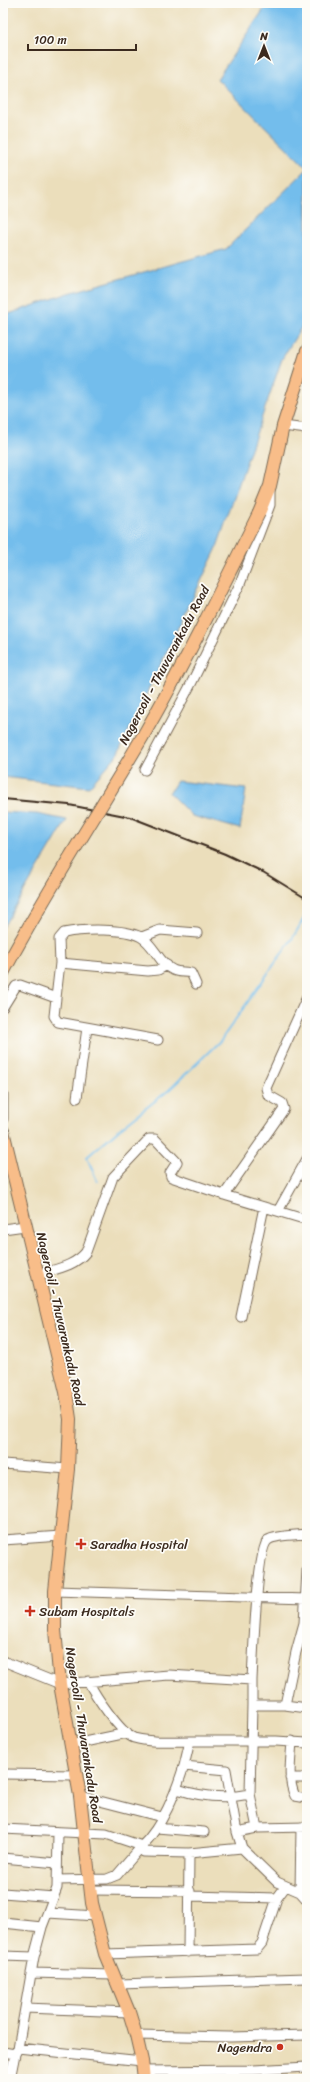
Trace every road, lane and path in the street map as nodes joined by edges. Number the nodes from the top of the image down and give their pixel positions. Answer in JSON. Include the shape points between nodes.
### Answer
{"nodes":[{"id":1,"x":306,"y":357,"type":"edge"},
{"id":2,"x":283,"y":426,"type":"junction"},
{"id":3,"x":307,"y":429,"type":"edge"},
{"id":4,"x":270,"y":486,"type":"junction"},
{"id":5,"x":145,"y":770,"type":"dead end"},
{"id":6,"x":197,"y":933,"type":"dead end"},
{"id":7,"x":142,"y":937,"type":"junction"},
{"id":8,"x":60,"y":963,"type":"junction"},
{"id":9,"x":167,"y":965,"type":"junction"},
{"id":10,"x":3,"y":973,"type":"edge"},
{"id":11,"x":196,"y":984,"type":"dead end"},
{"id":12,"x":307,"y":997,"type":"edge"},
{"id":13,"x":56,"y":998,"type":"junction"},
{"id":14,"x":3,"y":1007,"type":"edge"},
{"id":15,"x":87,"y":1028,"type":"junction"},
{"id":16,"x":158,"y":1040,"type":"dead end"},
{"id":17,"x":3,"y":1095,"type":"edge"},
{"id":18,"x":77,"y":1098,"type":"dead end"},
{"id":19,"x":3,"y":1119,"type":"edge"},
{"id":20,"x":4,"y":1136,"type":"edge"},
{"id":21,"x":307,"y":1159,"type":"edge"},
{"id":22,"x":224,"y":1196,"type":"junction"},
{"id":23,"x":264,"y":1207,"type":"junction"},
{"id":24,"x":278,"y":1211,"type":"junction"},
{"id":25,"x":307,"y":1220,"type":"edge"},
{"id":26,"x":25,"y":1226,"type":"junction"},
{"id":27,"x":3,"y":1229,"type":"edge"},
{"id":28,"x":37,"y":1275,"type":"junction"},
{"id":29,"x":241,"y":1317,"type":"dead end"},
{"id":30,"x":3,"y":1464,"type":"edge"},
{"id":31,"x":68,"y":1469,"type":"junction"},
{"id":32,"x":307,"y":1534,"type":"edge"},
{"id":33,"x":61,"y":1536,"type":"junction"},
{"id":34,"x":3,"y":1540,"type":"edge"},
{"id":35,"x":307,"y":1570,"type":"edge"},
{"id":36,"x":55,"y":1591,"type":"junction"},
{"id":37,"x":257,"y":1596,"type":"junction"},
{"id":38,"x":306,"y":1599,"type":"edge"},
{"id":39,"x":3,"y":1661,"type":"edge"},
{"id":40,"x":252,"y":1680,"type":"junction"},
{"id":41,"x":88,"y":1681,"type":"junction"},
{"id":42,"x":60,"y":1684,"type":"junction"},
{"id":43,"x":252,"y":1705,"type":"junction"},
{"id":44,"x":285,"y":1705,"type":"junction"},
{"id":45,"x":307,"y":1708,"type":"edge"},
{"id":46,"x":126,"y":1733,"type":"junction"},
{"id":47,"x":190,"y":1741,"type":"junction"},
{"id":48,"x":253,"y":1741,"type":"junction"},
{"id":49,"x":292,"y":1741,"type":"junction"},
{"id":50,"x":307,"y":1743,"type":"edge"},
{"id":51,"x":70,"y":1746,"type":"junction"},
{"id":52,"x":184,"y":1766,"type":"junction"},
{"id":53,"x":3,"y":1774,"type":"edge"},
{"id":54,"x":75,"y":1775,"type":"junction"},
{"id":55,"x":290,"y":1778,"type":"junction"},
{"id":56,"x":307,"y":1778,"type":"edge"},
{"id":57,"x":177,"y":1789,"type":"junction"},
{"id":58,"x":250,"y":1794,"type":"junction"},
{"id":59,"x":80,"y":1796,"type":"junction"},
{"id":60,"x":231,"y":1798,"type":"junction"},
{"id":61,"x":307,"y":1798,"type":"edge"},
{"id":62,"x":162,"y":1817,"type":"junction"},
{"id":63,"x":304,"y":1827,"type":"edge"},
{"id":64,"x":157,"y":1828,"type":"junction"},
{"id":65,"x":257,"y":1828,"type":"junction"},
{"id":66,"x":3,"y":1829,"type":"edge"},
{"id":67,"x":58,"y":1832,"type":"junction"},
{"id":68,"x":204,"y":1832,"type":"dead end"},
{"id":69,"x":237,"y":1832,"type":"junction"},
{"id":70,"x":84,"y":1833,"type":"junction"},
{"id":71,"x":142,"y":1846,"type":"junction"},
{"id":72,"x":242,"y":1848,"type":"junction"},
{"id":73,"x":189,"y":1853,"type":"junction"},
{"id":74,"x":3,"y":1858,"type":"edge"},
{"id":75,"x":304,"y":1862,"type":"edge"},
{"id":76,"x":57,"y":1863,"type":"junction"},
{"id":77,"x":57,"y":1880,"type":"junction"},
{"id":78,"x":90,"y":1884,"type":"junction"},
{"id":79,"x":286,"y":1886,"type":"junction"},
{"id":80,"x":3,"y":1892,"type":"edge"},
{"id":81,"x":300,"y":1892,"type":"junction"},
{"id":82,"x":190,"y":1893,"type":"junction"},
{"id":83,"x":54,"y":1896,"type":"junction"},
{"id":84,"x":277,"y":1898,"type":"junction"},
{"id":85,"x":307,"y":1900,"type":"edge"},
{"id":86,"x":48,"y":1913,"type":"junction"},
{"id":87,"x":96,"y":1916,"type":"junction"},
{"id":88,"x":3,"y":1923,"type":"edge"},
{"id":89,"x":42,"y":1927,"type":"junction"},
{"id":90,"x":188,"y":1952,"type":"junction"},
{"id":91,"x":105,"y":1954,"type":"junction"},
{"id":92,"x":3,"y":1956,"type":"edge"},
{"id":93,"x":34,"y":1957,"type":"junction"},
{"id":94,"x":30,"y":1974,"type":"junction"},
{"id":95,"x":307,"y":1978,"type":"edge"},
{"id":96,"x":116,"y":1980,"type":"junction"},
{"id":97,"x":25,"y":2008,"type":"junction"},
{"id":98,"x":129,"y":2012,"type":"junction"},
{"id":99,"x":136,"y":2035,"type":"junction"},
{"id":100,"x":307,"y":2035,"type":"edge"},
{"id":101,"x":16,"y":2051,"type":"junction"},
{"id":102,"x":3,"y":2052,"type":"edge"},
{"id":103,"x":307,"y":2067,"type":"edge"},
{"id":104,"x":143,"y":2070,"type":"edge"},
{"id":105,"x":10,"y":2079,"type":"edge"}],
"edges":[{"from":1,"to":2,"type":"main road","name":"Nagercoil - Thuvarankadu Road"},
{"from":2,"to":3,"type":"street"},
{"from":2,"to":4,"type":"main road","name":"Nagercoil - Thuvarankadu Road"},
{"from":4,"to":5,"type":"street","via":[[270,505],[240,584]]},
{"from":4,"to":10,"type":"main road","name":"Nagercoil - Thuvarankadu Road","bridge":true,"via":[[260,513],[180,670],[32,917]]},
{"from":6,"to":7,"type":"street","via":[[160,930]]},
{"from":7,"to":8,"type":"street","via":[[111,931],[64,933],[59,939]]},
{"from":7,"to":9,"type":"street"},
{"from":8,"to":9,"type":"street","via":[[148,971],[158,970]]},
{"from":8,"to":13,"type":"street"},
{"from":9,"to":11,"type":"street","via":[[174,970],[192,973]]},
{"from":12,"to":22,"type":"street","via":[[266,1088],[268,1095],[282,1103],[284,1109]]},
{"from":13,"to":14,"type":"street","via":[[20,985],[16,986]]},
{"from":13,"to":15,"type":"street","via":[[56,1021]]},
{"from":15,"to":16,"type":"street"},
{"from":15,"to":18,"type":"street"},
{"from":17,"to":19,"type":"street"},
{"from":20,"to":26,"type":"main road","name":"Nagercoil - Thuvarankadu Road"},
{"from":21,"to":24,"type":"street"},
{"from":22,"to":23,"type":"street"},
{"from":22,"to":28,"type":"street","via":[[171,1177],[170,1173],[176,1162],[155,1140],[149,1139],[113,1177],[86,1252],[76,1263]]},
{"from":23,"to":24,"type":"street"},
{"from":23,"to":29,"type":"street"},
{"from":24,"to":25,"type":"street"},
{"from":26,"to":27,"type":"street"},
{"from":26,"to":28,"type":"main road","name":"Nagercoil - Thuvarankadu Road"},
{"from":28,"to":31,"type":"main road","name":"Nagercoil - Thuvarankadu Road","via":[[66,1392],[70,1419]]},
{"from":30,"to":31,"type":"street"},
{"from":31,"to":33,"type":"main road","name":"Nagercoil - Thuvarankadu Road"},
{"from":32,"to":37,"type":"street","via":[[271,1538],[266,1541],[263,1545]]},
{"from":33,"to":34,"type":"street"},
{"from":33,"to":36,"type":"main road","name":"Nagercoil - Thuvarankadu Road"},
{"from":35,"to":38,"type":"street"},
{"from":36,"to":37,"type":"street"},
{"from":36,"to":42,"type":"main road","name":"Nagercoil - Thuvarankadu Road","via":[[55,1630]]},
{"from":37,"to":38,"type":"street"},
{"from":37,"to":40,"type":"street"},
{"from":38,"to":44,"type":"street","via":[[304,1623]]},
{"from":39,"to":42,"type":"street"},
{"from":40,"to":41,"type":"street","via":[[169,1675]]},
{"from":40,"to":43,"type":"street"},
{"from":41,"to":42,"type":"street"},
{"from":41,"to":46,"type":"street","via":[[97,1699]]},
{"from":42,"to":51,"type":"main road","name":"Nagercoil - Thuvarankadu Road"},
{"from":43,"to":44,"type":"street"},
{"from":43,"to":48,"type":"street"},
{"from":44,"to":45,"type":"street"},
{"from":46,"to":47,"type":"street","via":[[135,1738],[148,1740]]},
{"from":46,"to":51,"type":"street"},
{"from":47,"to":48,"type":"street"},
{"from":47,"to":52,"type":"street"},
{"from":48,"to":49,"type":"street"},
{"from":48,"to":58,"type":"street"},
{"from":49,"to":50,"type":"street"},
{"from":49,"to":55,"type":"street"},
{"from":51,"to":54,"type":"main road","name":"Nagercoil - Thuvarankadu Road"},
{"from":52,"to":57,"type":"street"},
{"from":52,"to":60,"type":"street","via":[[226,1770]]},
{"from":53,"to":54,"type":"street"},
{"from":54,"to":59,"type":"main road","name":"Nagercoil - Thuvarankadu Road"},
{"from":55,"to":56,"type":"street"},
{"from":55,"to":61,"type":"street","via":[[295,1796]]},
{"from":57,"to":60,"type":"street","via":[[193,1794]]},
{"from":57,"to":62,"type":"street"},
{"from":58,"to":60,"type":"street"},
{"from":58,"to":65,"type":"street"},
{"from":59,"to":62,"type":"street"},
{"from":59,"to":70,"type":"main road","name":"Nagercoil - Thuvarankadu Road"},
{"from":60,"to":69,"type":"street"},
{"from":62,"to":64,"type":"street"},
{"from":63,"to":65,"type":"street"},
{"from":63,"to":75,"type":"street"},
{"from":64,"to":68,"type":"street"},
{"from":64,"to":71,"type":"street"},
{"from":65,"to":69,"type":"street"},
{"from":66,"to":67,"type":"street"},
{"from":67,"to":70,"type":"street"},
{"from":67,"to":76,"type":"street"},
{"from":69,"to":72,"type":"street"},
{"from":70,"to":71,"type":"street","via":[[106,1834]]},
{"from":70,"to":78,"type":"main road","name":"Nagercoil - Thuvarankadu Road"},
{"from":71,"to":73,"type":"street","via":[[145,1852]]},
{"from":71,"to":78,"type":"street","via":[[117,1875]]},
{"from":72,"to":73,"type":"street"},
{"from":72,"to":79,"type":"street","via":[[277,1882]]},
{"from":73,"to":82,"type":"street"},
{"from":74,"to":76,"type":"street"},
{"from":75,"to":81,"type":"street"},
{"from":76,"to":77,"type":"street"},
{"from":77,"to":78,"type":"street"},
{"from":77,"to":83,"type":"street"},
{"from":78,"to":82,"type":"street"},
{"from":78,"to":87,"type":"main road","name":"Nagercoil - Thuvarankadu Road"},
{"from":79,"to":81,"type":"street"},
{"from":79,"to":84,"type":"street"},
{"from":80,"to":83,"type":"street"},
{"from":81,"to":85,"type":"street"},
{"from":82,"to":84,"type":"street"},
{"from":82,"to":90,"type":"street"},
{"from":83,"to":86,"type":"street"},
{"from":84,"to":90,"type":"street","via":[[262,1943],[257,1949]]},
{"from":86,"to":87,"type":"street"},
{"from":86,"to":89,"type":"street"},
{"from":87,"to":91,"type":"main road","name":"Nagercoil - Thuvarankadu Road"},
{"from":88,"to":89,"type":"street"},
{"from":89,"to":93,"type":"street"},
{"from":90,"to":91,"type":"street"},
{"from":91,"to":96,"type":"main road","name":"Nagercoil - Thuvarankadu Road"},
{"from":92,"to":93,"type":"street"},
{"from":93,"to":94,"type":"street"},
{"from":94,"to":96,"type":"street"},
{"from":94,"to":97,"type":"street"},
{"from":95,"to":96,"type":"street"},
{"from":96,"to":98,"type":"main road","name":"Nagercoil - Thuvarankadu Road"},
{"from":97,"to":98,"type":"street"},
{"from":97,"to":101,"type":"street"},
{"from":98,"to":99,"type":"main road","name":"Nagercoil - Thuvarankadu Road"},
{"from":99,"to":100,"type":"street"},
{"from":99,"to":104,"type":"main road","name":"Nagercoil - Thuvarankadu Road"},
{"from":101,"to":102,"type":"street"},
{"from":101,"to":104,"type":"street"},
{"from":101,"to":105,"type":"street"},
{"from":103,"to":104,"type":"street","via":[[254,2070]]}]}
